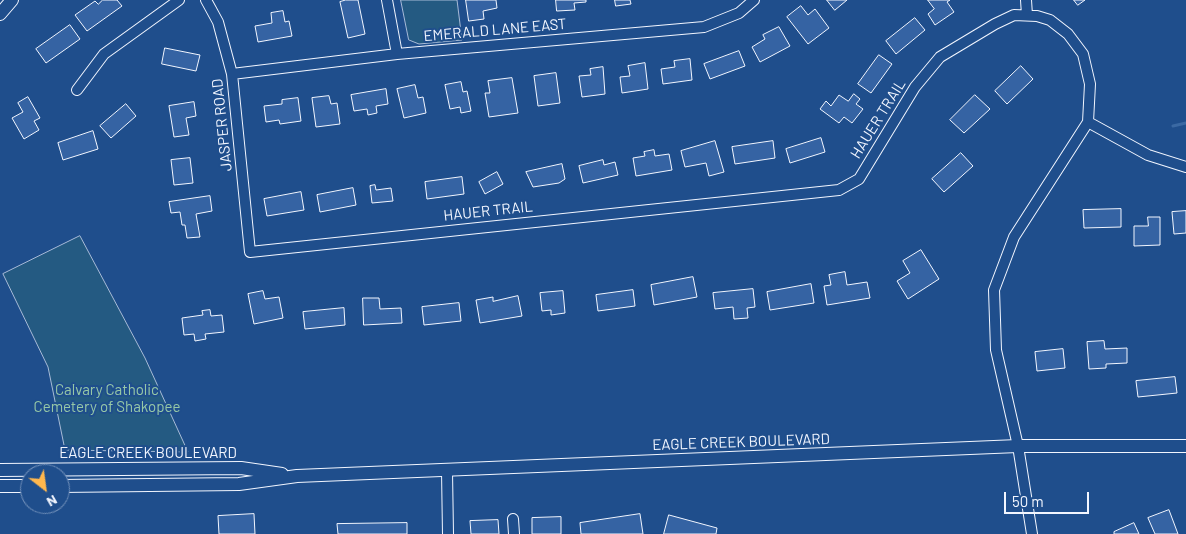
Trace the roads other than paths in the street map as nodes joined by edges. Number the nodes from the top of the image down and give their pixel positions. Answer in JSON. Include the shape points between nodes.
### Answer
{"nodes":[{"id":1,"x":12,"y":0,"type":"edge"},
{"id":2,"x":179,"y":0,"type":"edge"},
{"id":3,"x":206,"y":0,"type":"edge"},
{"id":4,"x":387,"y":0,"type":"edge"},
{"id":5,"x":754,"y":0,"type":"edge"},
{"id":6,"x":1026,"y":0,"type":"edge"},
{"id":7,"x":0,"y":14,"type":"edge"},
{"id":8,"x":1027,"y":15,"type":"junction"},
{"id":9,"x":397,"y":54,"type":"junction"},
{"id":10,"x":232,"y":74,"type":"junction"},
{"id":11,"x":76,"y":90,"type":"dead end"},
{"id":12,"x":1088,"y":122,"type":"junction"},
{"id":13,"x":1186,"y":168,"type":"edge"},
{"id":14,"x":250,"y":252,"type":"joint"},
{"id":15,"x":1018,"y":446,"type":"junction"},
{"id":16,"x":1186,"y":446,"type":"edge"},
{"id":17,"x":0,"y":470,"type":"edge"},
{"id":18,"x":447,"y":471,"type":"junction"},
{"id":19,"x":297,"y":476,"type":"junction"},
{"id":20,"x":0,"y":486,"type":"edge"},
{"id":21,"x":20,"y":486,"type":"edge"},
{"id":22,"x":70,"y":486,"type":"edge"},
{"id":23,"x":513,"y":519,"type":"dead end"},
{"id":24,"x":448,"y":534,"type":"edge"},
{"id":25,"x":514,"y":534,"type":"edge"},
{"id":26,"x":1032,"y":534,"type":"edge"}],
"edges":[{"from":1,"to":7,"type":"street"},
{"from":2,"to":11,"type":"street","via":[[104,54]]},
{"from":3,"to":10,"type":"street","name":"JASPER ROAD","via":[[218,22]]},
{"from":4,"to":9,"type":"street"},
{"from":5,"to":9,"type":"street","name":"EMERALD LANE EAST","via":[[739,13],[704,27]]},
{"from":6,"to":8,"type":"street"},
{"from":8,"to":12,"type":"street","name":"HAUER TRAIL","via":[[1050,20],[1068,34],[1083,54],[1090,84]]},
{"from":8,"to":14,"type":"street","name":"HAUER TRAIL","via":[[1014,15],[940,57],[915,87],[859,179],[839,190]]},
{"from":9,"to":10,"type":"street","name":"EMERALD LANE EAST"},
{"from":10,"to":14,"type":"street","name":"JASPER ROAD"},
{"from":12,"to":13,"type":"street","via":[[1148,155]]},
{"from":12,"to":15,"type":"street","name":"HAUER TRAIL","via":[[1014,237],[994,290],[996,350]]},
{"from":15,"to":16,"type":"street","name":"EAGLE CREEK BOULEVARD"},
{"from":15,"to":18,"type":"street","name":"EAGLE CREEK BOULEVARD"},
{"from":15,"to":26,"type":"street","name":"HAUER TRAIL"},
{"from":17,"to":19,"type":"street","name":"EAGLE CREEK BOULEVARD","via":[[241,468]]},
{"from":18,"to":19,"type":"street","name":"EAGLE CREEK BOULEVARD"},
{"from":18,"to":24,"type":"street"},
{"from":19,"to":22,"type":"street","name":"EAGLE CREEK BOULEVARD","via":[[239,484]]},
{"from":20,"to":21,"type":"street"},
{"from":23,"to":25,"type":"street"}]}
